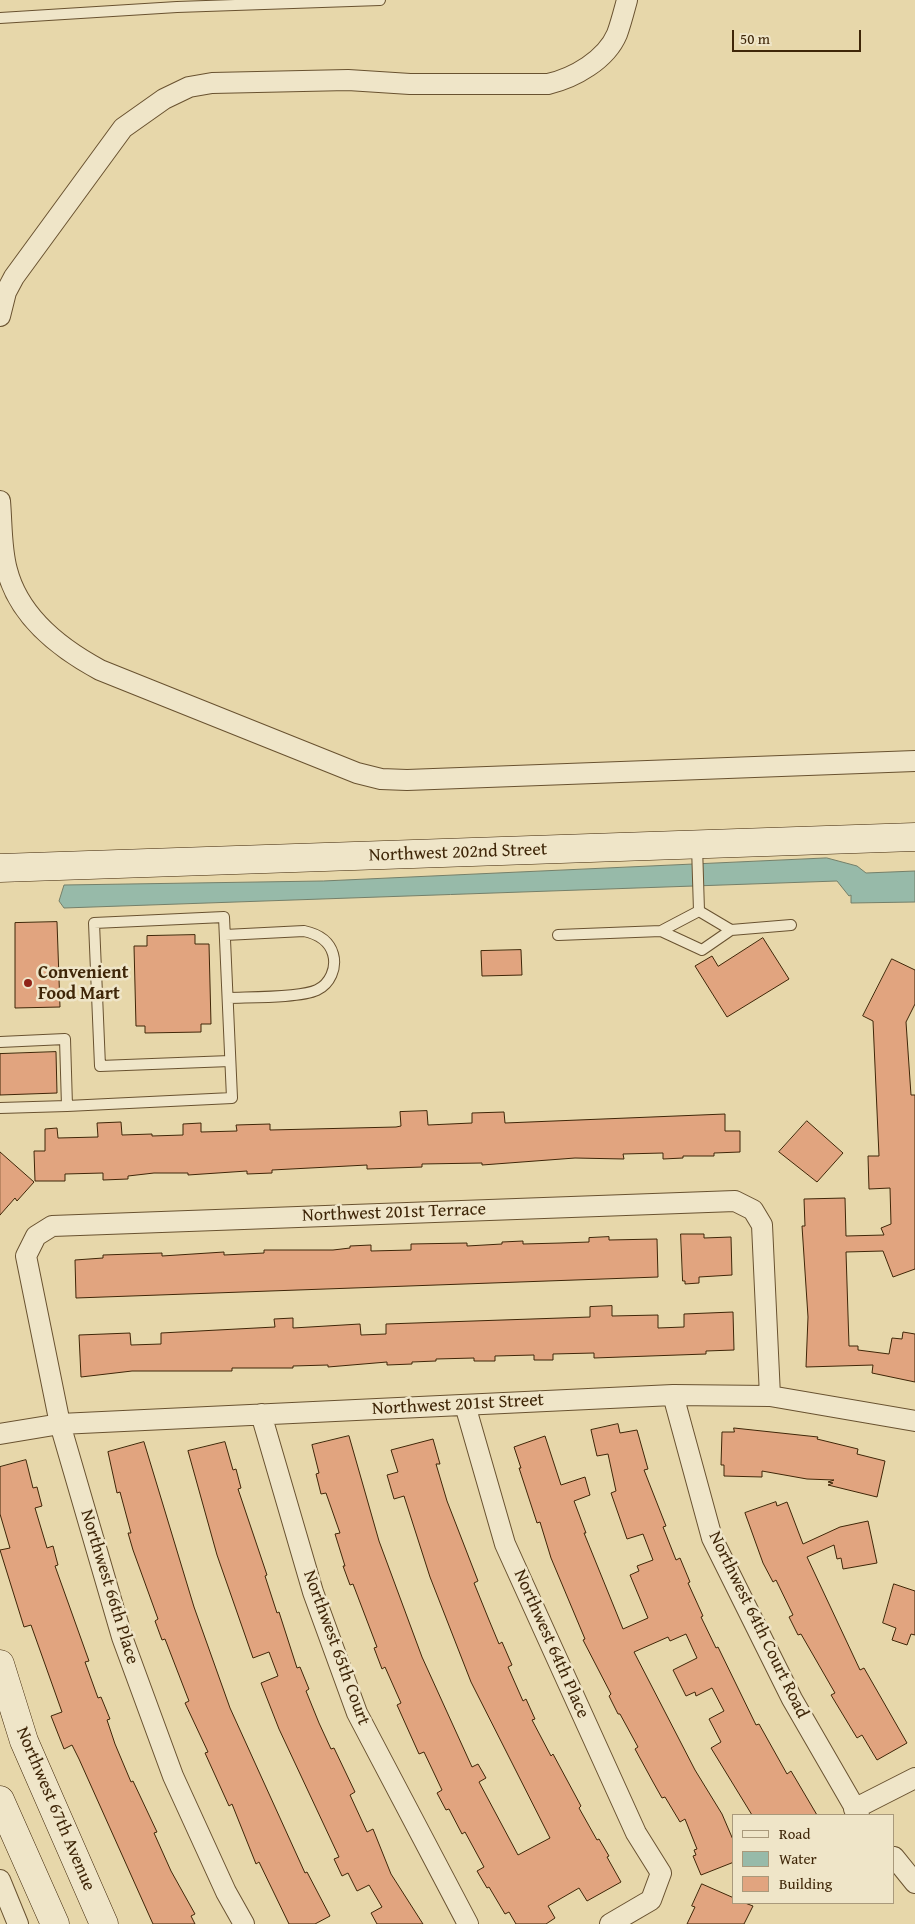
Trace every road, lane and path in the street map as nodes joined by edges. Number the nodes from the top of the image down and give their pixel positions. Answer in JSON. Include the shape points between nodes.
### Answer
{"nodes":[{"id":1,"x":380,"y":0,"type":"edge"},
{"id":2,"x":627,"y":0,"type":"edge"},
{"id":3,"x":177,"y":4,"type":"edge"},
{"id":4,"x":0,"y":18,"type":"edge"},
{"id":5,"x":0,"y":316,"type":"edge"},
{"id":6,"x":0,"y":501,"type":"edge"},
{"id":7,"x":915,"y":761,"type":"edge"},
{"id":8,"x":915,"y":837,"type":"edge"},
{"id":9,"x":697,"y":853,"type":"junction"},
{"id":10,"x":0,"y":868,"type":"edge"},
{"id":11,"x":700,"y":911,"type":"junction"},
{"id":12,"x":791,"y":925,"type":"dead end"},
{"id":13,"x":731,"y":930,"type":"junction"},
{"id":14,"x":662,"y":931,"type":"junction"},
{"id":15,"x":225,"y":935,"type":"junction"},
{"id":16,"x":558,"y":935,"type":"dead end"},
{"id":17,"x":228,"y":998,"type":"junction"},
{"id":18,"x":0,"y":1042,"type":"edge"},
{"id":19,"x":230,"y":1060,"type":"junction"},
{"id":20,"x":68,"y":1106,"type":"junction"},
{"id":21,"x":0,"y":1108,"type":"edge"},
{"id":22,"x":36,"y":1236,"type":"joint"},
{"id":23,"x":673,"y":1395,"type":"junction"},
{"id":24,"x":770,"y":1396,"type":"junction"},
{"id":25,"x":465,"y":1405,"type":"junction"},
{"id":26,"x":261,"y":1414,"type":"junction"},
{"id":27,"x":915,"y":1422,"type":"edge"},
{"id":28,"x":60,"y":1424,"type":"junction"},
{"id":29,"x":0,"y":1434,"type":"edge"},
{"id":30,"x":0,"y":1664,"type":"edge"},
{"id":31,"x":915,"y":1778,"type":"edge"},
{"id":32,"x":0,"y":1800,"type":"edge"},
{"id":33,"x":856,"y":1812,"type":"edge"},
{"id":34,"x":895,"y":1858,"type":"edge"},
{"id":35,"x":0,"y":1880,"type":"edge"},
{"id":36,"x":915,"y":1882,"type":"edge"},
{"id":37,"x":18,"y":1924,"type":"edge"},
{"id":38,"x":55,"y":1924,"type":"edge"},
{"id":39,"x":104,"y":1924,"type":"edge"},
{"id":40,"x":244,"y":1924,"type":"edge"},
{"id":41,"x":468,"y":1924,"type":"edge"},
{"id":42,"x":610,"y":1924,"type":"edge"}],
"edges":[{"from":1,"to":3,"type":"lane"},
{"from":2,"to":5,"type":"street","via":[[616,36],[588,66],[567,80],[548,84],[410,84],[348,80],[212,83],[189,87],[164,99],[123,128],[14,276]]},
{"from":3,"to":4,"type":"lane"},
{"from":6,"to":7,"type":"street","via":[[4,553],[14,592],[42,629],[61,646],[100,670],[358,773],[381,779],[408,780]]},
{"from":8,"to":9,"type":"street","name":"Northwest 202nd Street"},
{"from":9,"to":10,"type":"street","name":"Northwest 202nd Street"},
{"from":9,"to":11,"type":"lane"},
{"from":11,"to":13,"type":"lane"},
{"from":11,"to":14,"type":"lane"},
{"from":12,"to":13,"type":"lane"},
{"from":13,"to":14,"type":"lane","via":[[702,950]]},
{"from":14,"to":16,"type":"lane"},
{"from":15,"to":17,"type":"lane"},
{"from":15,"to":17,"type":"lane","via":[[314,933],[330,946],[334,965],[326,983],[308,993]]},
{"from":15,"to":19,"type":"lane","via":[[224,917],[94,923],[100,1066]]},
{"from":17,"to":19,"type":"lane"},
{"from":18,"to":20,"type":"lane","via":[[65,1040]]},
{"from":19,"to":20,"type":"lane","via":[[232,1098]]},
{"from":20,"to":21,"type":"lane"},
{"from":22,"to":24,"type":"street","name":"Northwest 201st Terrace","via":[[52,1226],[735,1201],[753,1210],[762,1225]]},
{"from":22,"to":28,"type":"street","name":"Northwest 66th Place","via":[[26,1256]]},
{"from":23,"to":24,"type":"street","name":"Northwest 201st Street"},
{"from":23,"to":25,"type":"street","name":"Northwest 201st Street"},
{"from":23,"to":33,"type":"street","name":"Northwest 64th Court Road","via":[[712,1538],[792,1699]]},
{"from":24,"to":27,"type":"street","name":"Northwest 201st Street"},
{"from":25,"to":26,"type":"street","name":"Northwest 201st Street"},
{"from":25,"to":42,"type":"street","name":"Northwest 64th Place","via":[[505,1544],[636,1833],[661,1873],[651,1900]]},
{"from":26,"to":28,"type":"street","name":"Northwest 201st Street"},
{"from":26,"to":41,"type":"street","name":"Northwest 65th Court","via":[[313,1592],[357,1713]]},
{"from":28,"to":29,"type":"street","name":"Northwest 201st Street"},
{"from":28,"to":40,"type":"street","name":"Northwest 66th Place","via":[[122,1637],[173,1776]]},
{"from":30,"to":39,"type":"street","name":"Northwest 67th Avenue","via":[[24,1741]]},
{"from":31,"to":33,"type":"street"},
{"from":32,"to":38,"type":"street"},
{"from":34,"to":36,"type":"street"},
{"from":35,"to":37,"type":"street"}]}
